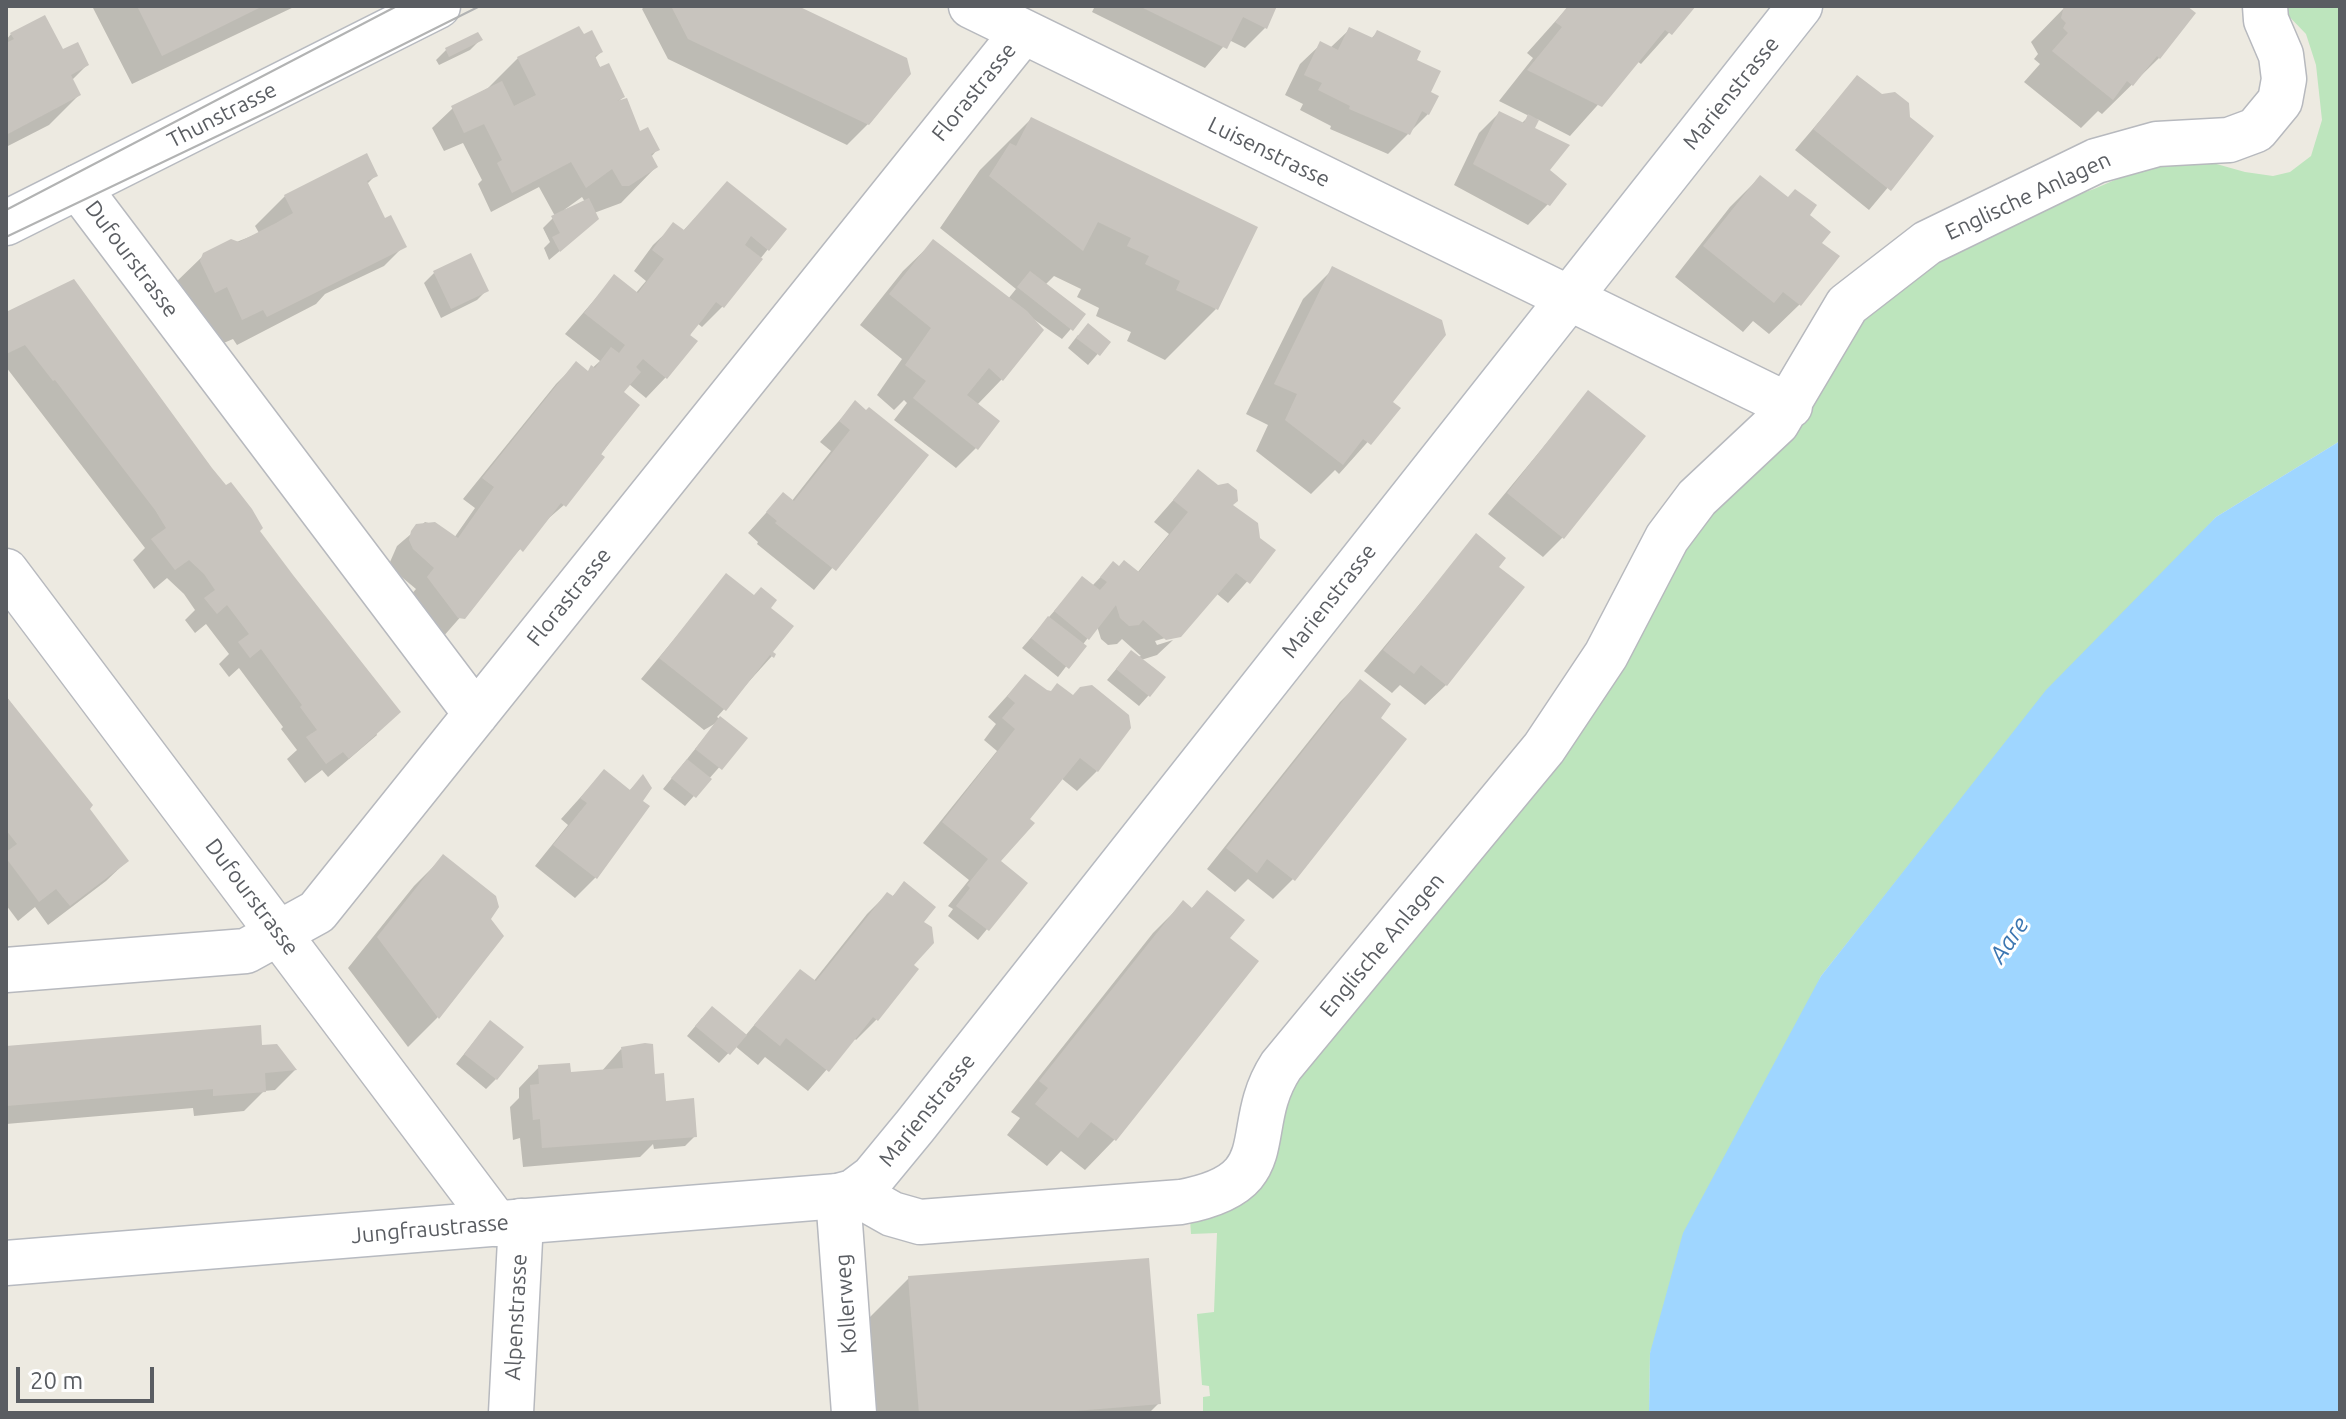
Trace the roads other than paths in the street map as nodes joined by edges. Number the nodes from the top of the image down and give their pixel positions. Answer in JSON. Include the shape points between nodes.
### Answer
{"nodes":[{"id":1,"x":438,"y":6,"type":"edge"},
{"id":2,"x":971,"y":6,"type":"edge"},
{"id":3,"x":1800,"y":6,"type":"edge"},
{"id":4,"x":2265,"y":6,"type":"edge"},
{"id":5,"x":1023,"y":32,"type":"junction"},
{"id":6,"x":78,"y":187,"type":"junction"},
{"id":7,"x":6,"y":223,"type":"edge"},
{"id":8,"x":1567,"y":298,"type":"junction"},
{"id":9,"x":1790,"y":406,"type":"junction"},
{"id":10,"x":6,"y":571,"type":"edge"},
{"id":11,"x":476,"y":714,"type":"junction"},
{"id":12,"x":279,"y":935,"type":"junction"},
{"id":13,"x":6,"y":970,"type":"edge"},
{"id":14,"x":845,"y":1194,"type":"junction"},
{"id":15,"x":509,"y":1222,"type":"junction"},
{"id":16,"x":6,"y":1263,"type":"edge"},
{"id":17,"x":511,"y":1413,"type":"edge"},
{"id":18,"x":854,"y":1413,"type":"edge"}],
"edges":[{"from":1,"to":6,"type":"street","name":"Thunstrasse"},
{"from":2,"to":5,"type":"street","name":"Luisenstrasse"},
{"from":3,"to":8,"type":"street","name":"Marienstrasse"},
{"from":4,"to":9,"type":"street","name":"Englische Anlagen","via":[[2284,79],[2280,101],[2256,130],[2229,140],[2157,144],[2096,161],[1927,243],[1847,305],[1807,366]]},
{"from":5,"to":8,"type":"street","name":"Luisenstrasse"},
{"from":5,"to":11,"type":"street","name":"Florastrasse"},
{"from":6,"to":7,"type":"street","name":"Thunstrasse"},
{"from":6,"to":11,"type":"street","name":"Dufourstrasse"},
{"from":8,"to":9,"type":"street"},
{"from":8,"to":14,"type":"street","name":"Marienstrasse","via":[[915,1126],[873,1177]]},
{"from":9,"to":14,"type":"street","name":"Englische Anlagen","via":[[1687,511],[1654,556],[1606,655],[1544,748],[1281,1066],[1271,1081],[1257,1151],[1249,1168],[1223,1192],[1181,1202],[920,1222]]},
{"from":10,"to":12,"type":"street","name":"Dufourstrasse"},
{"from":11,"to":12,"type":"street","name":"Florastrasse","via":[[317,912]]},
{"from":12,"to":13,"type":"street","name":"Florastrasse","via":[[246,951]]},
{"from":12,"to":15,"type":"street","name":"Dufourstrasse"},
{"from":14,"to":15,"type":"street","name":"Jungfraustrasse"},
{"from":14,"to":18,"type":"street","name":"Kollerweg"},
{"from":15,"to":16,"type":"street","name":"Jungfraustrasse"},
{"from":15,"to":17,"type":"street","name":"Alpenstrasse"}]}
